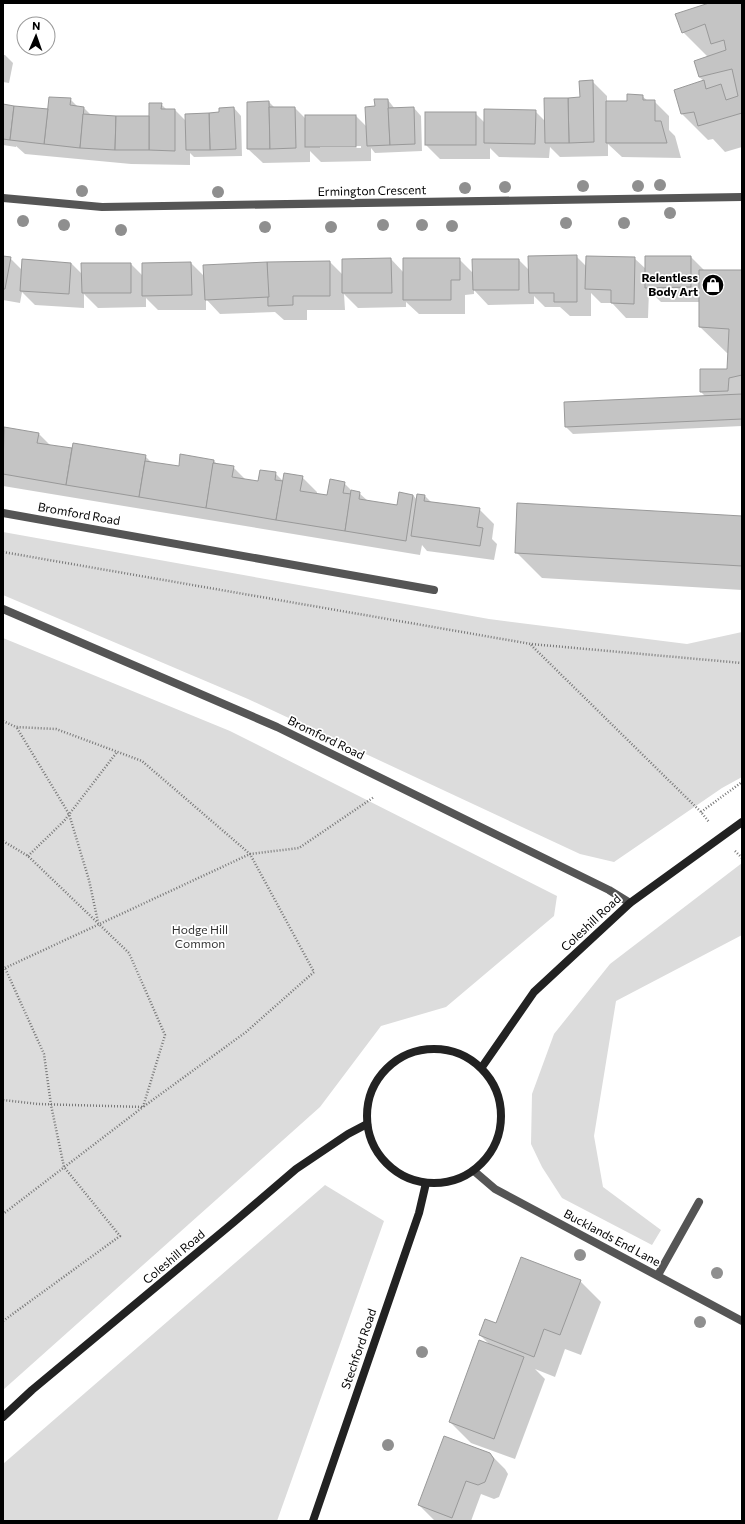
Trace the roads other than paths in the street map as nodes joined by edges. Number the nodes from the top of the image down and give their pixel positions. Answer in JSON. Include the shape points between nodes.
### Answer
{"nodes":[{"id":1,"x":742,"y":197,"type":"edge"},
{"id":2,"x":3,"y":198,"type":"edge"},
{"id":3,"x":3,"y":513,"type":"edge"},
{"id":4,"x":434,"y":590,"type":"dead end"},
{"id":5,"x":3,"y":609,"type":"edge"},
{"id":6,"x":742,"y":822,"type":"edge"},
{"id":7,"x":630,"y":903,"type":"junction"},
{"id":8,"x":482,"y":1068,"type":"junction"},
{"id":9,"x":367,"y":1124,"type":"junction"},
{"id":10,"x":474,"y":1171,"type":"junction"},
{"id":11,"x":426,"y":1183,"type":"junction"},
{"id":12,"x":699,"y":1202,"type":"dead end"},
{"id":13,"x":658,"y":1275,"type":"junction"},
{"id":14,"x":742,"y":1321,"type":"edge"},
{"id":15,"x":3,"y":1417,"type":"edge"},
{"id":16,"x":313,"y":1521,"type":"edge"}],
"edges":[{"from":1,"to":2,"type":"street","name":"Ermington Crescent","via":[[102,206]]},
{"from":3,"to":4,"type":"street","name":"Bromford Road"},
{"from":5,"to":7,"type":"street","name":"Bromford Road","via":[[277,727],[609,890]]},
{"from":6,"to":7,"type":"main road","name":"Coleshill Road"},
{"from":7,"to":8,"type":"main road","name":"Coleshill Road","via":[[534,992]]},
{"from":8,"to":9,"type":"main road","via":[[466,1055],[446,1048],[425,1048],[405,1055],[388,1066],[375,1083],[368,1102]]},
{"from":8,"to":10,"type":"main road","via":[[496,1087],[502,1109],[500,1133],[494,1147]]},
{"from":9,"to":11,"type":"main road","via":[[373,1145],[386,1163],[405,1177]]},
{"from":9,"to":15,"type":"main road","name":"Coleshill Road","via":[[296,1169]]},
{"from":10,"to":11,"type":"main road","via":[[443,1183]]},
{"from":10,"to":13,"type":"street","name":"Bucklands End Lane","via":[[495,1189]]},
{"from":11,"to":16,"type":"main road","name":"Stechford Road","via":[[419,1213]]},
{"from":12,"to":13,"type":"street"},
{"from":13,"to":14,"type":"street","name":"Bucklands End Lane"}]}
